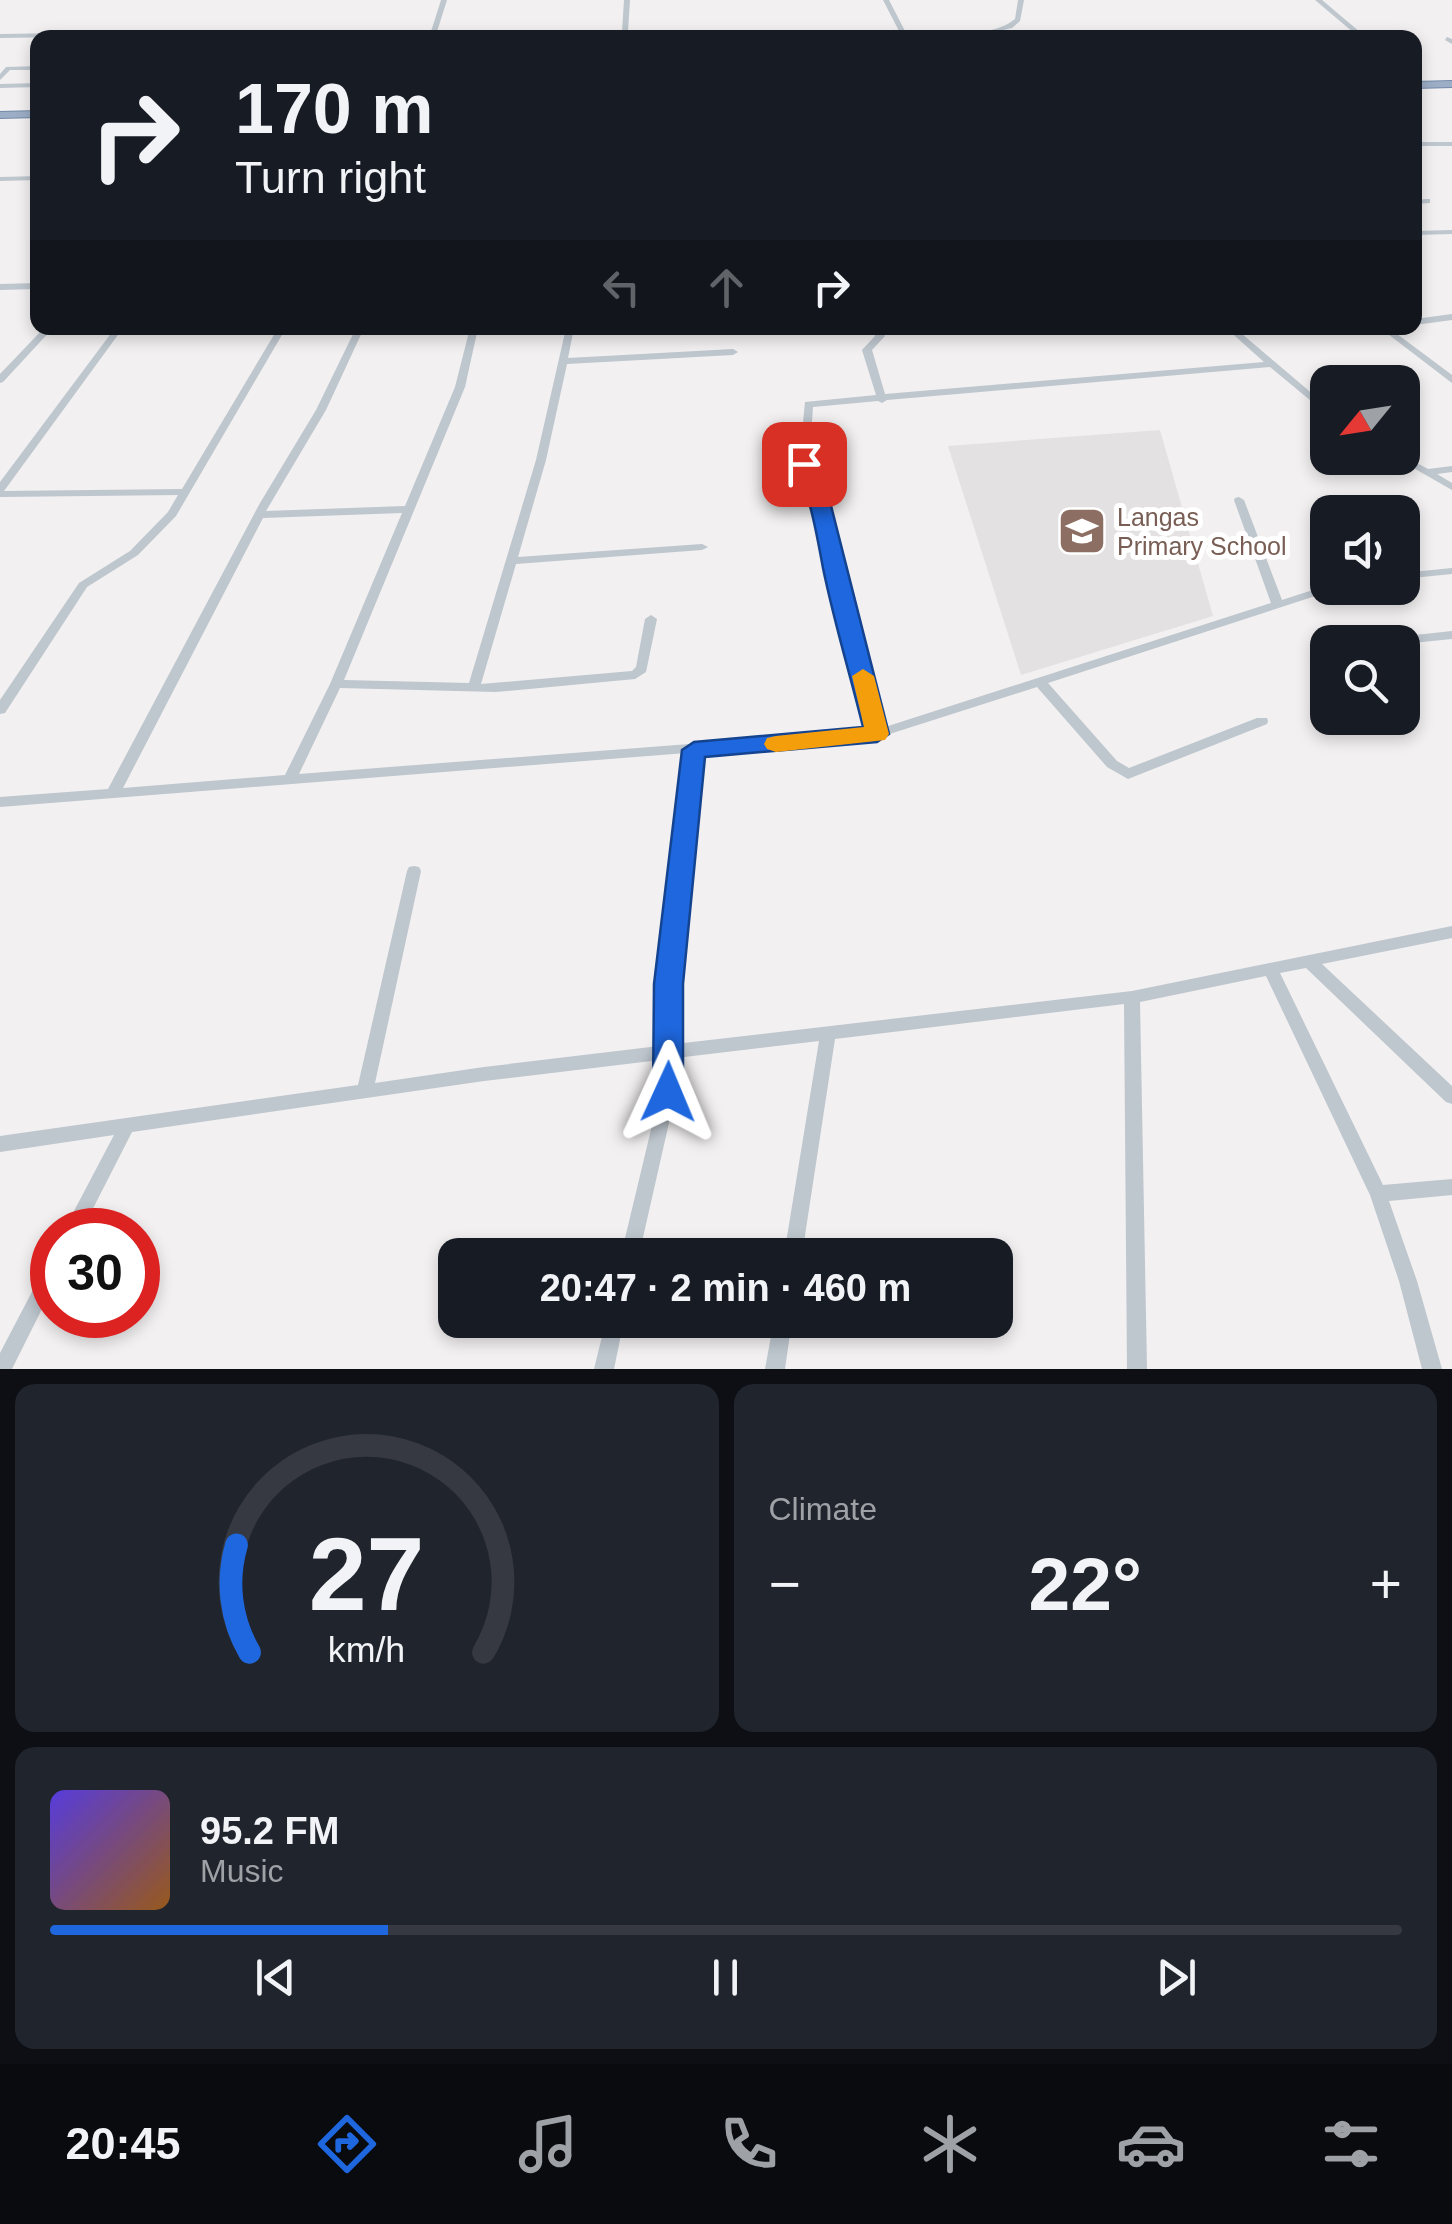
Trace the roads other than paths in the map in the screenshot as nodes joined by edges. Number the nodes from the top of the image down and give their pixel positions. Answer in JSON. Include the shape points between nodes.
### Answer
{"nodes":[{"id":1,"x":444,"y":0,"type":"edge"},
{"id":2,"x":627,"y":0,"type":"edge"},
{"id":3,"x":886,"y":0,"type":"edge"},
{"id":4,"x":1021,"y":0,"type":"edge"},
{"id":5,"x":1318,"y":0,"type":"edge"},
{"id":6,"x":435,"y":30,"type":"edge"},
{"id":7,"x":625,"y":30,"type":"edge"},
{"id":8,"x":901,"y":30,"type":"edge"},
{"id":9,"x":1009,"y":30,"type":"edge"},
{"id":10,"x":1354,"y":30,"type":"edge"},
{"id":11,"x":30,"y":35,"type":"edge"},
{"id":12,"x":0,"y":36,"type":"edge"},
{"id":13,"x":0,"y":58,"type":"edge"},
{"id":14,"x":8,"y":68,"type":"junction"},
{"id":15,"x":30,"y":68,"type":"edge"},
{"id":16,"x":0,"y":78,"type":"edge"},
{"id":17,"x":1422,"y":83,"type":"edge"},
{"id":18,"x":1452,"y":84,"type":"edge"},
{"id":19,"x":30,"y":85,"type":"edge"},
{"id":20,"x":0,"y":86,"type":"edge"},
{"id":21,"x":30,"y":114,"type":"edge"},
{"id":22,"x":0,"y":115,"type":"edge"},
{"id":23,"x":1422,"y":144,"type":"edge"},
{"id":24,"x":1452,"y":144,"type":"edge"},
{"id":25,"x":30,"y":178,"type":"edge"},
{"id":26,"x":0,"y":179,"type":"edge"},
{"id":27,"x":1422,"y":201,"type":"edge"},
{"id":28,"x":1427,"y":201,"type":"dead end"},
{"id":29,"x":1452,"y":232,"type":"edge"},
{"id":30,"x":1422,"y":233,"type":"edge"},
{"id":31,"x":30,"y":286,"type":"edge"},
{"id":32,"x":0,"y":287,"type":"edge"},
{"id":33,"x":1452,"y":317,"type":"edge"},
{"id":34,"x":1422,"y":321,"type":"edge"},
{"id":35,"x":42,"y":335,"type":"edge"},
{"id":36,"x":114,"y":335,"type":"edge"},
{"id":37,"x":278,"y":335,"type":"edge"},
{"id":38,"x":357,"y":335,"type":"edge"},
{"id":39,"x":472,"y":335,"type":"edge"},
{"id":40,"x":569,"y":335,"type":"edge"},
{"id":41,"x":878,"y":335,"type":"edge"},
{"id":42,"x":1238,"y":335,"type":"edge"},
{"id":43,"x":1393,"y":335,"type":"edge"},
{"id":44,"x":733,"y":352,"type":"dead end"},
{"id":45,"x":563,"y":362,"type":"junction"},
{"id":46,"x":1270,"y":364,"type":"junction"},
{"id":47,"x":0,"y":380,"type":"edge"},
{"id":48,"x":1452,"y":380,"type":"edge"},
{"id":49,"x":1310,"y":397,"type":"edge"},
{"id":50,"x":882,"y":400,"type":"junction"},
{"id":51,"x":1420,"y":468,"type":"edge"},
{"id":52,"x":1452,"y":469,"type":"edge"},
{"id":53,"x":1427,"y":472,"type":"junction"},
{"id":54,"x":1452,"y":486,"type":"edge"},
{"id":55,"x":0,"y":492,"type":"edge"},
{"id":56,"x":186,"y":492,"type":"junction"},
{"id":57,"x":1239,"y":500,"type":"dead end"},
{"id":58,"x":409,"y":509,"type":"junction"},
{"id":59,"x":258,"y":515,"type":"junction"},
{"id":60,"x":702,"y":548,"type":"dead end"},
{"id":61,"x":512,"y":561,"type":"junction"},
{"id":62,"x":1452,"y":571,"type":"edge"},
{"id":63,"x":1420,"y":574,"type":"edge"},
{"id":64,"x":1310,"y":595,"type":"edge"},
{"id":65,"x":1278,"y":605,"type":"junction"},
{"id":66,"x":651,"y":620,"type":"dead end"},
{"id":67,"x":1452,"y":635,"type":"edge"},
{"id":68,"x":1420,"y":638,"type":"edge"},
{"id":69,"x":1041,"y":683,"type":"junction"},
{"id":70,"x":336,"y":684,"type":"junction"},
{"id":71,"x":474,"y":687,"type":"junction"},
{"id":72,"x":0,"y":710,"type":"edge"},
{"id":73,"x":1262,"y":722,"type":"dead end"},
{"id":74,"x":877,"y":734,"type":"junction"},
{"id":75,"x":694,"y":750,"type":"junction"},
{"id":76,"x":292,"y":777,"type":"junction"},
{"id":77,"x":114,"y":791,"type":"junction"},
{"id":78,"x":0,"y":802,"type":"edge"},
{"id":79,"x":414,"y":871,"type":"dead end"},
{"id":80,"x":1452,"y":932,"type":"edge"},
{"id":81,"x":1310,"y":962,"type":"junction"},
{"id":82,"x":1271,"y":970,"type":"junction"},
{"id":83,"x":1132,"y":997,"type":"junction"},
{"id":84,"x":828,"y":1034,"type":"junction"},
{"id":85,"x":670,"y":1050,"type":"junction"},
{"id":86,"x":365,"y":1092,"type":"junction"},
{"id":87,"x":1452,"y":1097,"type":"edge"},
{"id":88,"x":126,"y":1128,"type":"junction"},
{"id":89,"x":0,"y":1144,"type":"edge"},
{"id":90,"x":1452,"y":1187,"type":"edge"},
{"id":91,"x":1378,"y":1194,"type":"junction"},
{"id":92,"x":84,"y":1208,"type":"edge"},
{"id":93,"x":634,"y":1238,"type":"edge"},
{"id":94,"x":796,"y":1238,"type":"edge"},
{"id":95,"x":30,"y":1314,"type":"edge"},
{"id":96,"x":611,"y":1338,"type":"edge"},
{"id":97,"x":780,"y":1338,"type":"edge"},
{"id":98,"x":2,"y":1369,"type":"edge"},
{"id":99,"x":604,"y":1369,"type":"edge"},
{"id":100,"x":775,"y":1369,"type":"edge"},
{"id":101,"x":1137,"y":1369,"type":"edge"},
{"id":102,"x":1432,"y":1369,"type":"edge"}],
"edges":[{"from":1,"to":6,"type":"street"},
{"from":2,"to":7,"type":"street"},
{"from":3,"to":8,"type":"street"},
{"from":4,"to":9,"type":"street"},
{"from":5,"to":10,"type":"street"},
{"from":11,"to":12,"type":"street"},
{"from":13,"to":14,"type":"street"},
{"from":14,"to":15,"type":"street"},
{"from":14,"to":16,"type":"street"},
{"from":17,"to":18,"type":"highway"},
{"from":19,"to":20,"type":"street"},
{"from":21,"to":22,"type":"highway"},
{"from":23,"to":24,"type":"street"},
{"from":25,"to":26,"type":"street"},
{"from":27,"to":28,"type":"street"},
{"from":29,"to":30,"type":"street"},
{"from":31,"to":32,"type":"street"},
{"from":33,"to":34,"type":"street"},
{"from":35,"to":47,"type":"street"},
{"from":36,"to":55,"type":"street"},
{"from":37,"to":56,"type":"street"},
{"from":38,"to":59,"type":"street"},
{"from":39,"to":58,"type":"street","via":[[460,387]]},
{"from":40,"to":45,"type":"street"},
{"from":41,"to":50,"type":"street","via":[[867,350]]},
{"from":42,"to":46,"type":"street"},
{"from":43,"to":48,"type":"street"},
{"from":44,"to":45,"type":"street"},
{"from":45,"to":61,"type":"street"},
{"from":46,"to":49,"type":"street"},
{"from":46,"to":50,"type":"street"},
{"from":50,"to":74,"type":"street","via":[[810,402],[802,455],[827,527]]},
{"from":51,"to":53,"type":"street"},
{"from":52,"to":53,"type":"street"},
{"from":53,"to":54,"type":"street"},
{"from":55,"to":56,"type":"street"},
{"from":56,"to":72,"type":"street","via":[[145,544],[83,585]]},
{"from":57,"to":65,"type":"street"},
{"from":58,"to":59,"type":"street"},
{"from":58,"to":70,"type":"street"},
{"from":59,"to":77,"type":"street"},
{"from":60,"to":61,"type":"street"},
{"from":61,"to":71,"type":"street"},
{"from":62,"to":63,"type":"street"},
{"from":64,"to":65,"type":"street"},
{"from":65,"to":69,"type":"street"},
{"from":66,"to":71,"type":"street","via":[[642,669],[634,675]]},
{"from":67,"to":68,"type":"street"},
{"from":69,"to":73,"type":"street","via":[[1128,774]]},
{"from":69,"to":74,"type":"street"},
{"from":70,"to":71,"type":"street"},
{"from":70,"to":76,"type":"street"},
{"from":74,"to":75,"type":"street"},
{"from":75,"to":76,"type":"street"},
{"from":75,"to":85,"type":"street","via":[[668,984]]},
{"from":76,"to":77,"type":"street"},
{"from":77,"to":78,"type":"street"},
{"from":79,"to":86,"type":"street"},
{"from":80,"to":81,"type":"street"},
{"from":81,"to":82,"type":"street"},
{"from":81,"to":87,"type":"street"},
{"from":82,"to":83,"type":"street"},
{"from":82,"to":91,"type":"street"},
{"from":83,"to":84,"type":"street"},
{"from":83,"to":101,"type":"street"},
{"from":84,"to":85,"type":"street"},
{"from":84,"to":94,"type":"street"},
{"from":85,"to":86,"type":"street"},
{"from":85,"to":93,"type":"street","via":[[666,1107]]},
{"from":86,"to":88,"type":"street"},
{"from":88,"to":89,"type":"street"},
{"from":88,"to":92,"type":"street"},
{"from":90,"to":91,"type":"street"},
{"from":91,"to":102,"type":"street"},
{"from":95,"to":98,"type":"street"},
{"from":96,"to":99,"type":"street"},
{"from":97,"to":100,"type":"street"}]}
